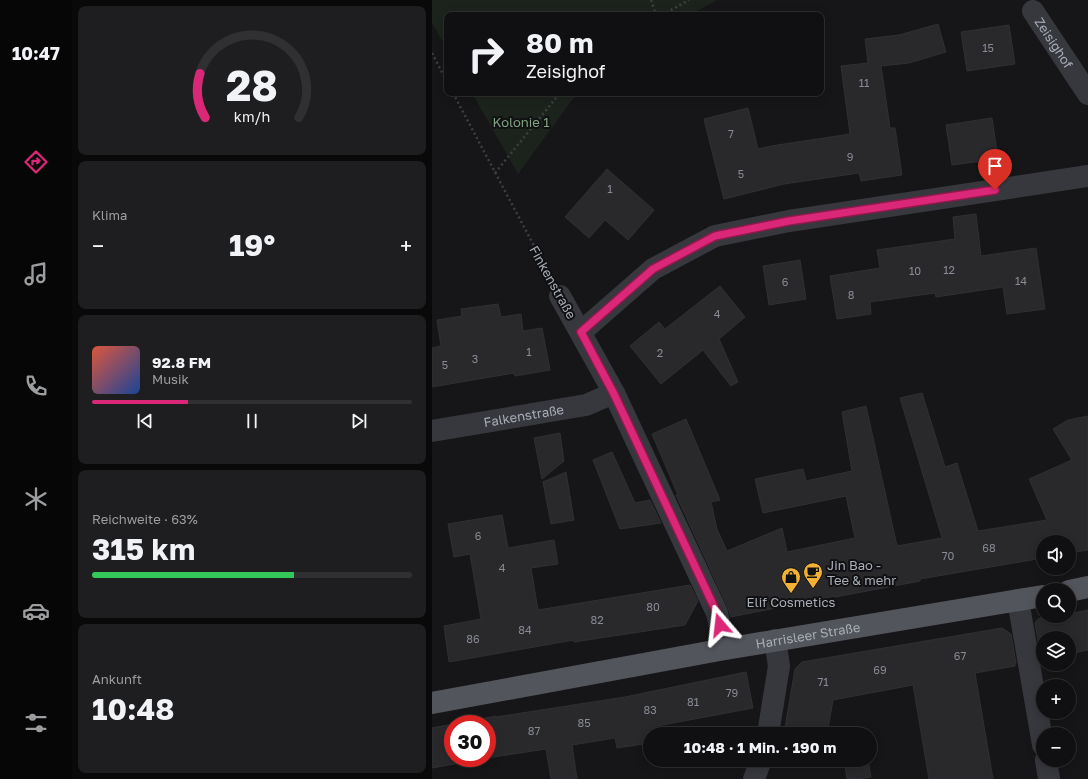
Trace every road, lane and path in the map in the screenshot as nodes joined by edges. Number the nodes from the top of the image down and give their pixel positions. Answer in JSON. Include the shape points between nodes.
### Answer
{"nodes":[{"id":1,"x":651,"y":0,"type":"edge"},
{"id":2,"x":690,"y":0,"type":"edge"},
{"id":3,"x":1033,"y":11,"type":"dead end"},
{"id":4,"x":655,"y":12,"type":"edge"},
{"id":5,"x":668,"y":12,"type":"edge"},
{"id":6,"x":432,"y":53,"type":"edge"},
{"id":7,"x":444,"y":76,"type":"edge"},
{"id":8,"x":1088,"y":94,"type":"edge"},
{"id":9,"x":455,"y":96,"type":"edge"},
{"id":10,"x":558,"y":96,"type":"edge"},
{"id":11,"x":495,"y":172,"type":"junction"},
{"id":12,"x":1088,"y":176,"type":"edge"},
{"id":13,"x":560,"y":296,"type":"joint"},
{"id":14,"x":581,"y":332,"type":"junction"},
{"id":15,"x":614,"y":394,"type":"junction"},
{"id":16,"x":432,"y":431,"type":"edge"},
{"id":17,"x":1088,"y":588,"type":"edge"},
{"id":18,"x":1076,"y":590,"type":"edge"},
{"id":19,"x":1036,"y":597,"type":"edge"},
{"id":20,"x":1018,"y":600,"type":"junction"},
{"id":21,"x":775,"y":640,"type":"junction"},
{"id":22,"x":725,"y":649,"type":"junction"},
{"id":23,"x":432,"y":703,"type":"edge"},
{"id":24,"x":769,"y":727,"type":"edge"},
{"id":25,"x":1040,"y":727,"type":"edge"},
{"id":26,"x":758,"y":767,"type":"edge"},
{"id":27,"x":1047,"y":767,"type":"edge"},
{"id":28,"x":754,"y":779,"type":"edge"},
{"id":29,"x":1049,"y":779,"type":"edge"}],
"edges":[{"from":1,"to":4,"type":"path"},
{"from":2,"to":5,"type":"path"},
{"from":3,"to":8,"type":"street","name":"Zeisighof"},
{"from":6,"to":7,"type":"path"},
{"from":9,"to":11,"type":"path","name":"Finkenstraße"},
{"from":10,"to":11,"type":"path"},
{"from":11,"to":13,"type":"path","name":"Finkenstraße"},
{"from":12,"to":14,"type":"street","via":[[796,219],[715,236],[653,269]]},
{"from":13,"to":14,"type":"street","name":"Finkenstraße"},
{"from":14,"to":15,"type":"street","name":"Finkenstraße"},
{"from":15,"to":16,"type":"street","name":"Falkenstraße","via":[[586,405]]},
{"from":15,"to":22,"type":"street","name":"Finkenstraße","via":[[717,613]]},
{"from":17,"to":18,"type":"main road"},
{"from":19,"to":20,"type":"main road","name":"Harrisleer Straße"},
{"from":20,"to":21,"type":"main road","name":"Harrisleer Straße"},
{"from":20,"to":25,"type":"street"},
{"from":21,"to":22,"type":"main road","name":"Harrisleer Straße"},
{"from":21,"to":24,"type":"street","via":[[779,666]]},
{"from":22,"to":23,"type":"main road","name":"Harrisleer Straße"},
{"from":26,"to":28,"type":"street"},
{"from":27,"to":29,"type":"street"}]}
